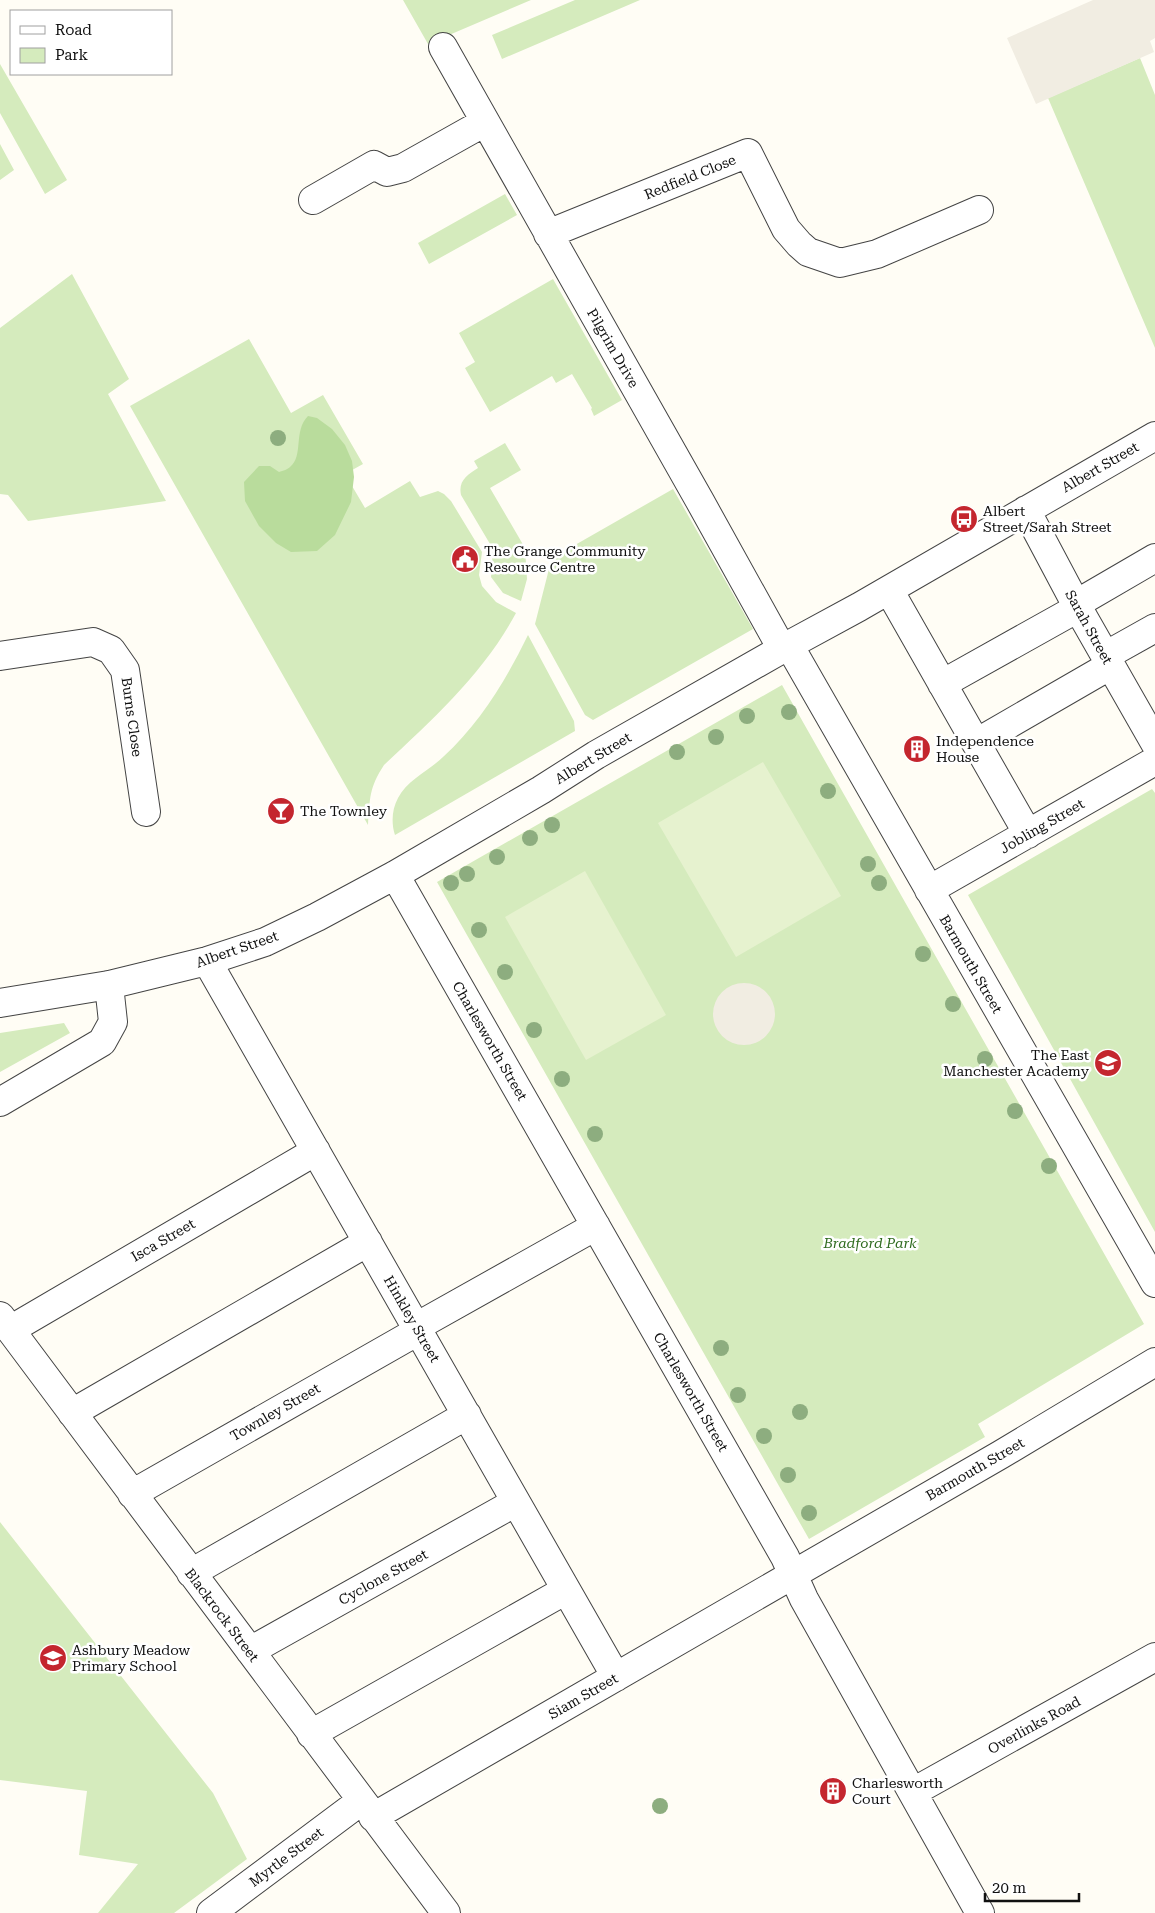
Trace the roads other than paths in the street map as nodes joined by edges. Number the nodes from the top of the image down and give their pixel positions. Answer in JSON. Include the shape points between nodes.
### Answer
{"nodes":[{"id":1,"x":443,"y":47,"type":"dead end"},
{"id":2,"x":485,"y":122,"type":"junction"},
{"id":3,"x":313,"y":200,"type":"dead end"},
{"id":4,"x":979,"y":210,"type":"dead end"},
{"id":5,"x":548,"y":234,"type":"junction"},
{"id":6,"x":1155,"y":436,"type":"edge"},
{"id":7,"x":1026,"y":510,"type":"junction"},
{"id":8,"x":1155,"y":558,"type":"edge"},
{"id":9,"x":889,"y":590,"type":"junction"},
{"id":10,"x":1077,"y":606,"type":"junction"},
{"id":11,"x":1155,"y":628,"type":"edge"},
{"id":12,"x":785,"y":647,"type":"junction"},
{"id":13,"x":0,"y":656,"type":"edge"},
{"id":14,"x":1108,"y":661,"type":"junction"},
{"id":15,"x":942,"y":684,"type":"junction"},
{"id":16,"x":976,"y":743,"type":"junction"},
{"id":17,"x":1155,"y":743,"type":"edge"},
{"id":18,"x":1155,"y":761,"type":"edge"},
{"id":19,"x":146,"y":812,"type":"dead end"},
{"id":20,"x":1028,"y":834,"type":"junction"},
{"id":21,"x":395,"y":875,"type":"junction"},
{"id":22,"x":929,"y":890,"type":"junction"},
{"id":23,"x":207,"y":961,"type":"junction"},
{"id":24,"x":109,"y":985,"type":"junction"},
{"id":25,"x":0,"y":1003,"type":"edge"},
{"id":26,"x":0,"y":1102,"type":"edge"},
{"id":27,"x":316,"y":1151,"type":"junction"},
{"id":28,"x":596,"y":1226,"type":"junction"},
{"id":29,"x":368,"y":1242,"type":"junction"},
{"id":30,"x":1155,"y":1283,"type":"edge"},
{"id":31,"x":5,"y":1323,"type":"edge"},
{"id":32,"x":417,"y":1329,"type":"junction"},
{"id":33,"x":1155,"y":1362,"type":"edge"},
{"id":34,"x":72,"y":1413,"type":"junction"},
{"id":35,"x":467,"y":1415,"type":"junction"},
{"id":36,"x":132,"y":1494,"type":"junction"},
{"id":37,"x":516,"y":1502,"type":"junction"},
{"id":38,"x":191,"y":1573,"type":"junction"},
{"id":39,"x":793,"y":1574,"type":"junction"},
{"id":40,"x":566,"y":1590,"type":"junction"},
{"id":41,"x":250,"y":1651,"type":"junction"},
{"id":42,"x":1155,"y":1657,"type":"edge"},
{"id":43,"x":616,"y":1676,"type":"junction"},
{"id":44,"x":311,"y":1734,"type":"junction"},
{"id":45,"x":913,"y":1792,"type":"junction"},
{"id":46,"x":367,"y":1809,"type":"junction"},
{"id":47,"x":210,"y":1913,"type":"edge"},
{"id":48,"x":446,"y":1913,"type":"edge"},
{"id":49,"x":980,"y":1913,"type":"edge"}],
"edges":[{"from":1,"to":2,"type":"street","name":"Pilgrim Drive"},
{"from":2,"to":3,"type":"street","via":[[403,168],[387,172],[374,165]]},
{"from":2,"to":5,"type":"street","name":"Pilgrim Drive"},
{"from":4,"to":5,"type":"street","name":"Redfield Close","via":[[877,254],[840,263],[808,252],[786,229],[748,154]]},
{"from":5,"to":12,"type":"street","name":"Pilgrim Drive"},
{"from":6,"to":7,"type":"street","name":"Albert Street"},
{"from":7,"to":9,"type":"street","name":"Albert Street"},
{"from":7,"to":10,"type":"street","name":"Sarah Street"},
{"from":8,"to":10,"type":"street"},
{"from":9,"to":12,"type":"street","name":"Albert Street"},
{"from":9,"to":15,"type":"street"},
{"from":10,"to":14,"type":"street","name":"Sarah Street"},
{"from":10,"to":15,"type":"street"},
{"from":11,"to":14,"type":"street"},
{"from":12,"to":21,"type":"street","name":"Albert Street"},
{"from":12,"to":22,"type":"street","name":"Barmouth Street"},
{"from":13,"to":19,"type":"street","name":"Burns Close","via":[[93,642],[111,650],[125,670]]},
{"from":14,"to":16,"type":"street"},
{"from":14,"to":17,"type":"street","name":"Sarah Street"},
{"from":15,"to":16,"type":"street"},
{"from":16,"to":20,"type":"street"},
{"from":18,"to":20,"type":"street","name":"Jobling Street"},
{"from":20,"to":22,"type":"street","name":"Jobling Street"},
{"from":21,"to":23,"type":"street","name":"Albert Street","via":[[265,942]]},
{"from":21,"to":28,"type":"street","name":"Charlesworth Street"},
{"from":22,"to":30,"type":"street","name":"Barmouth Street"},
{"from":23,"to":24,"type":"street","name":"Albert Street"},
{"from":23,"to":27,"type":"street","name":"Hinkley Street"},
{"from":24,"to":25,"type":"street","name":"Albert Street"},
{"from":24,"to":26,"type":"street","via":[[113,1022],[102,1042]]},
{"from":27,"to":29,"type":"street","name":"Hinkley Street"},
{"from":27,"to":31,"type":"street","name":"Isca Street"},
{"from":28,"to":32,"type":"street","name":"Townley Street"},
{"from":28,"to":39,"type":"street","name":"Charlesworth Street"},
{"from":29,"to":32,"type":"street","name":"Hinkley Street"},
{"from":29,"to":34,"type":"street"},
{"from":31,"to":34,"type":"street","name":"Blackrock Street"},
{"from":32,"to":35,"type":"street","name":"Hinkley Street"},
{"from":32,"to":36,"type":"street","name":"Townley Street"},
{"from":33,"to":39,"type":"street","name":"Barmouth Street"},
{"from":34,"to":36,"type":"street","name":"Blackrock Street"},
{"from":35,"to":37,"type":"street","name":"Hinkley Street"},
{"from":35,"to":38,"type":"street"},
{"from":36,"to":38,"type":"street","name":"Blackrock Street"},
{"from":37,"to":40,"type":"street","name":"Hinkley Street"},
{"from":37,"to":41,"type":"street","name":"Cyclone Street"},
{"from":38,"to":41,"type":"street","name":"Blackrock Street"},
{"from":39,"to":43,"type":"street","name":"Siam Street"},
{"from":39,"to":45,"type":"street","name":"Charlesworth Street"},
{"from":40,"to":43,"type":"street","name":"Hinkley Street"},
{"from":40,"to":44,"type":"street"},
{"from":41,"to":44,"type":"street","name":"Blackrock Street"},
{"from":42,"to":45,"type":"street","name":"Overlinks Road"},
{"from":43,"to":46,"type":"street","name":"Siam Street"},
{"from":44,"to":46,"type":"street","name":"Blackrock Street"},
{"from":45,"to":49,"type":"street","name":"Charlesworth Street"},
{"from":46,"to":47,"type":"street","name":"Myrtle Street"},
{"from":46,"to":48,"type":"street","name":"Blackrock Street"}]}
